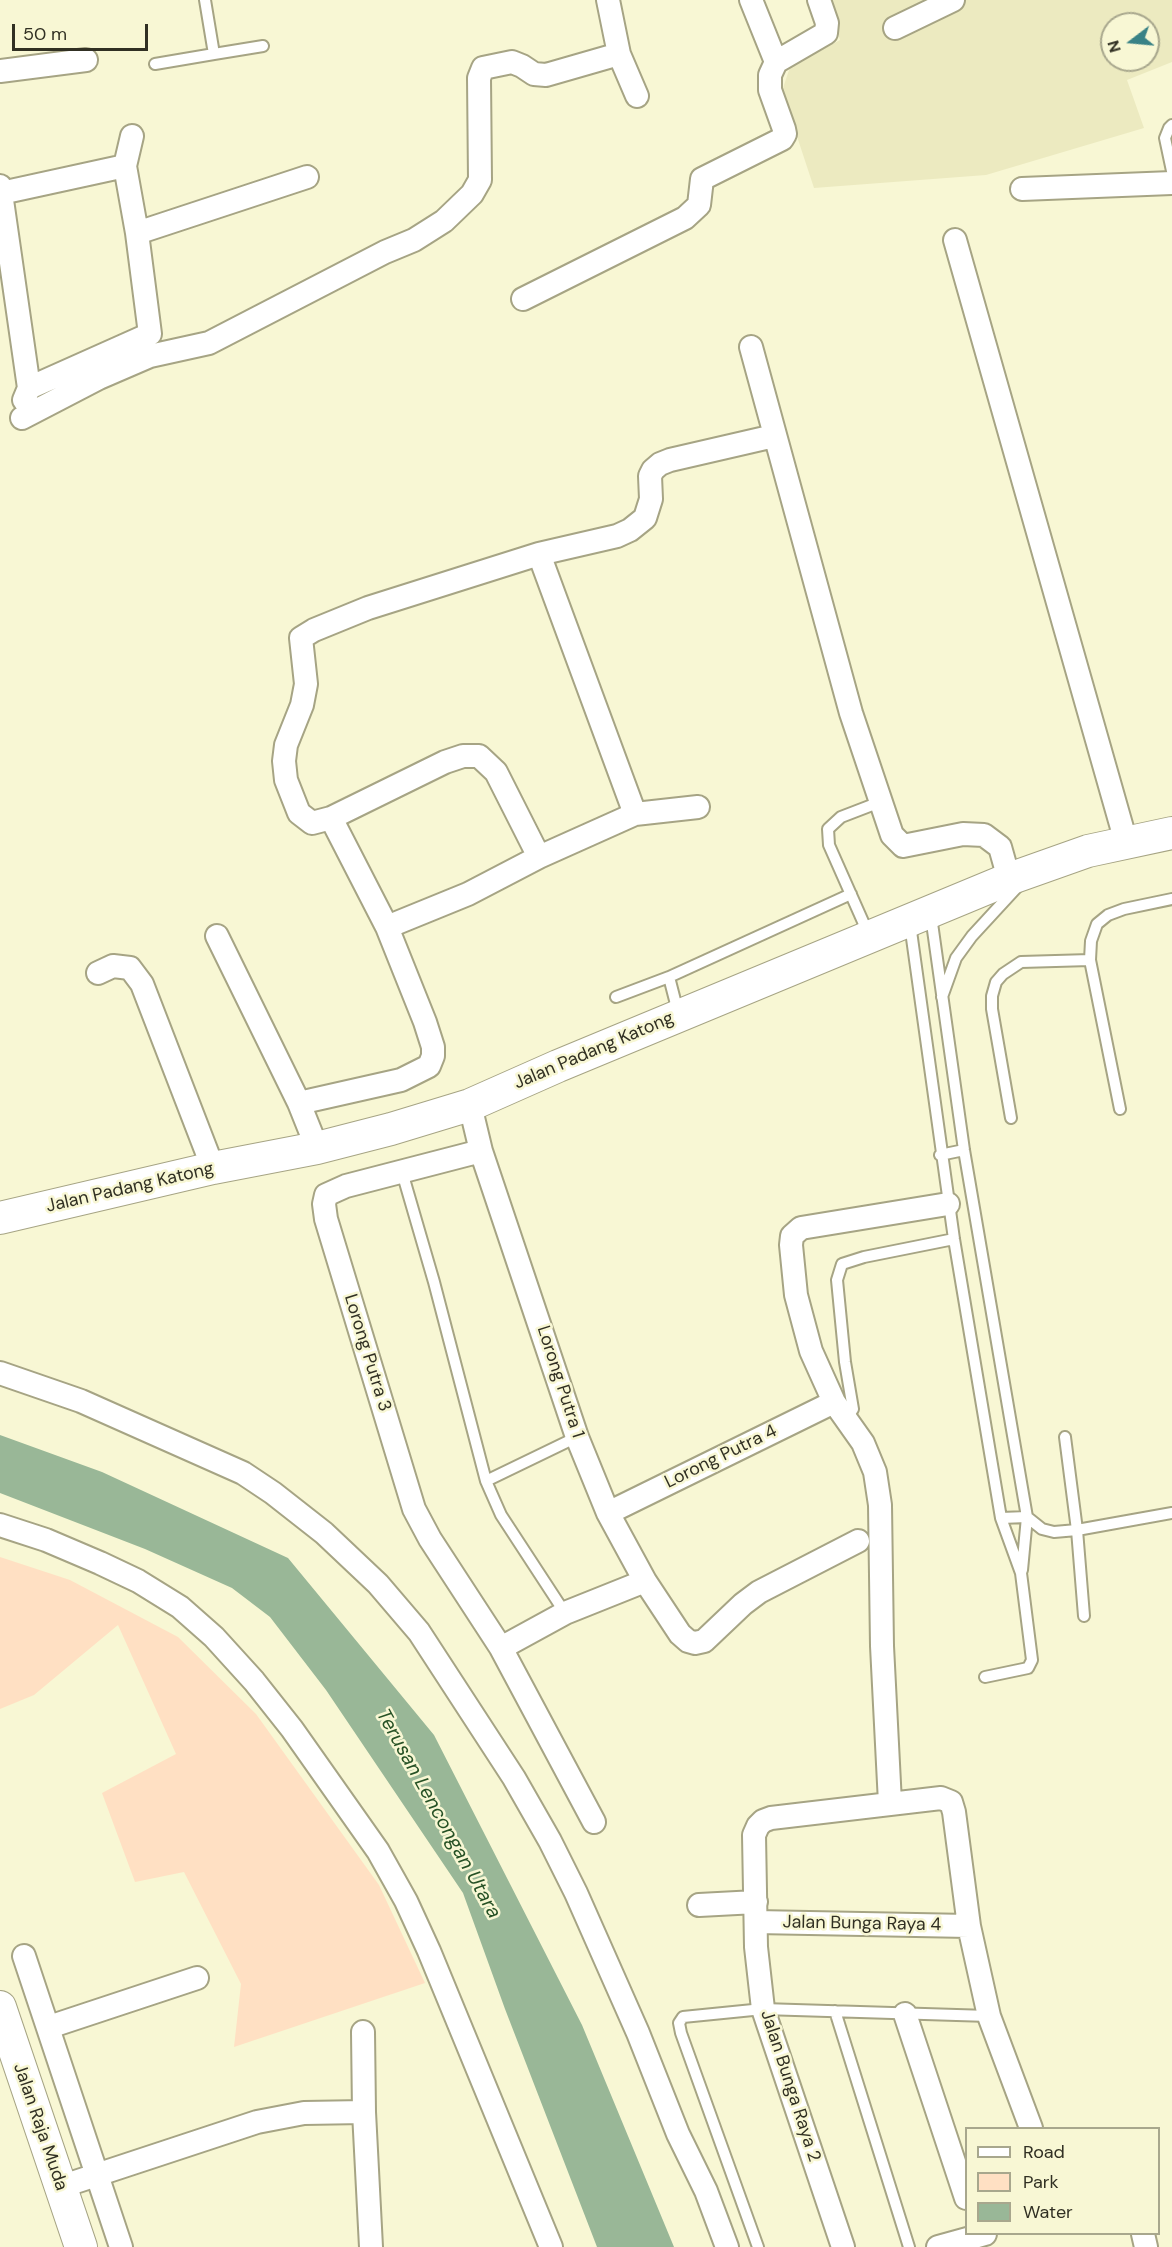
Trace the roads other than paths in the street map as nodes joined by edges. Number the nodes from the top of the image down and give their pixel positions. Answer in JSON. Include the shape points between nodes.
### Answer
{"nodes":[{"id":1,"x":206,"y":0,"type":"edge"},
{"id":2,"x":608,"y":0,"type":"edge"},
{"id":3,"x":751,"y":0,"type":"edge"},
{"id":4,"x":819,"y":0,"type":"edge"},
{"id":5,"x":953,"y":0,"type":"edge"},
{"id":6,"x":895,"y":28,"type":"dead end"},
{"id":7,"x":263,"y":46,"type":"dead end"},
{"id":8,"x":214,"y":54,"type":"junction"},
{"id":9,"x":619,"y":54,"type":"junction"},
{"id":10,"x":86,"y":60,"type":"dead end"},
{"id":11,"x":776,"y":62,"type":"junction"},
{"id":12,"x":155,"y":64,"type":"dead end"},
{"id":13,"x":0,"y":70,"type":"edge"},
{"id":14,"x":638,"y":96,"type":"dead end"},
{"id":15,"x":1172,"y":125,"type":"edge"},
{"id":16,"x":132,"y":136,"type":"dead end"},
{"id":17,"x":125,"y":166,"type":"junction"},
{"id":18,"x":1172,"y":171,"type":"edge"},
{"id":19,"x":307,"y":177,"type":"dead end"},
{"id":20,"x":1172,"y":183,"type":"edge"},
{"id":21,"x":0,"y":186,"type":"edge"},
{"id":22,"x":1023,"y":189,"type":"dead end"},
{"id":23,"x":1,"y":193,"type":"edge"},
{"id":24,"x":137,"y":233,"type":"junction"},
{"id":25,"x":955,"y":240,"type":"dead end"},
{"id":26,"x":523,"y":299,"type":"dead end"},
{"id":27,"x":751,"y":348,"type":"dead end"},
{"id":28,"x":29,"y":388,"type":"junction"},
{"id":29,"x":774,"y":436,"type":"junction"},
{"id":30,"x":539,"y":554,"type":"junction"},
{"id":31,"x":880,"y":802,"type":"junction"},
{"id":32,"x":698,"y":807,"type":"dead end"},
{"id":33,"x":634,"y":814,"type":"junction"},
{"id":34,"x":331,"y":818,"type":"junction"},
{"id":35,"x":1172,"y":833,"type":"edge"},
{"id":36,"x":1126,"y":842,"type":"junction"},
{"id":37,"x":539,"y":857,"type":"junction"},
{"id":38,"x":1022,"y":874,"type":"junction"},
{"id":39,"x":851,"y":894,"type":"junction"},
{"id":40,"x":1172,"y":899,"type":"edge"},
{"id":41,"x":920,"y":917,"type":"junction"},
{"id":42,"x":387,"y":927,"type":"junction"},
{"id":43,"x":217,"y":936,"type":"dead end"},
{"id":44,"x":869,"y":936,"type":"junction"},
{"id":45,"x":1090,"y":960,"type":"junction"},
{"id":46,"x":98,"y":973,"type":"dead end"},
{"id":47,"x":669,"y":976,"type":"junction"},
{"id":48,"x":616,"y":997,"type":"dead end"},
{"id":49,"x":942,"y":998,"type":"junction"},
{"id":50,"x":679,"y":1016,"type":"junction"},
{"id":51,"x":299,"y":1103,"type":"junction"},
{"id":52,"x":470,"y":1105,"type":"junction"},
{"id":53,"x":1120,"y":1109,"type":"dead end"},
{"id":54,"x":1011,"y":1118,"type":"dead end"},
{"id":55,"x":317,"y":1148,"type":"junction"},
{"id":56,"x":964,"y":1150,"type":"junction"},
{"id":57,"x":481,"y":1151,"type":"junction"},
{"id":58,"x":940,"y":1155,"type":"junction"},
{"id":59,"x":213,"y":1168,"type":"junction"},
{"id":60,"x":402,"y":1172,"type":"junction"},
{"id":61,"x":948,"y":1204,"type":"junction"},
{"id":62,"x":0,"y":1218,"type":"edge"},
{"id":63,"x":954,"y":1239,"type":"junction"},
{"id":64,"x":0,"y":1372,"type":"edge"},
{"id":65,"x":841,"y":1410,"type":"junction"},
{"id":66,"x":577,"y":1437,"type":"junction"},
{"id":67,"x":1065,"y":1437,"type":"dead end"},
{"id":68,"x":486,"y":1481,"type":"junction"},
{"id":69,"x":608,"y":1513,"type":"junction"},
{"id":70,"x":1172,"y":1513,"type":"edge"},
{"id":71,"x":1027,"y":1517,"type":"junction"},
{"id":72,"x":1001,"y":1518,"type":"junction"},
{"id":73,"x":0,"y":1525,"type":"edge"},
{"id":74,"x":1077,"y":1530,"type":"junction"},
{"id":75,"x":858,"y":1541,"type":"dead end"},
{"id":76,"x":1021,"y":1573,"type":"junction"},
{"id":77,"x":645,"y":1581,"type":"junction"},
{"id":78,"x":565,"y":1613,"type":"junction"},
{"id":79,"x":1084,"y":1617,"type":"dead end"},
{"id":80,"x":501,"y":1648,"type":"junction"},
{"id":81,"x":985,"y":1677,"type":"dead end"},
{"id":82,"x":890,"y":1803,"type":"junction"},
{"id":83,"x":594,"y":1822,"type":"dead end"},
{"id":84,"x":699,"y":1905,"type":"dead end"},
{"id":85,"x":756,"y":1912,"type":"junction"},
{"id":86,"x":969,"y":1926,"type":"junction"},
{"id":87,"x":24,"y":1956,"type":"dead end"},
{"id":88,"x":197,"y":1978,"type":"dead end"},
{"id":89,"x":0,"y":2007,"type":"edge"},
{"id":90,"x":763,"y":2009,"type":"junction"},
{"id":91,"x":835,"y":2012,"type":"junction"},
{"id":92,"x":905,"y":2014,"type":"junction"},
{"id":93,"x":989,"y":2016,"type":"junction"},
{"id":94,"x":49,"y":2027,"type":"junction"},
{"id":95,"x":363,"y":2032,"type":"dead end"},
{"id":96,"x":364,"y":2112,"type":"junction"},
{"id":97,"x":1031,"y":2127,"type":"edge"},
{"id":98,"x":96,"y":2176,"type":"junction"},
{"id":99,"x":60,"y":2187,"type":"junction"},
{"id":100,"x":965,"y":2195,"type":"edge"},
{"id":101,"x":978,"y":2235,"type":"edge"},
{"id":102,"x":81,"y":2247,"type":"edge"},
{"id":103,"x":121,"y":2247,"type":"edge"},
{"id":104,"x":370,"y":2247,"type":"edge"},
{"id":105,"x":550,"y":2247,"type":"edge"},
{"id":106,"x":727,"y":2247,"type":"edge"},
{"id":107,"x":758,"y":2247,"type":"edge"},
{"id":108,"x":843,"y":2247,"type":"edge"},
{"id":109,"x":909,"y":2247,"type":"edge"},
{"id":110,"x":938,"y":2247,"type":"edge"}],
"edges":[{"from":1,"to":8,"type":"lane"},
{"from":2,"to":9,"type":"street"},
{"from":3,"to":11,"type":"street"},
{"from":4,"to":11,"type":"street","via":[[827,23],[826,33]]},
{"from":5,"to":6,"type":"street"},
{"from":7,"to":8,"type":"lane"},
{"from":8,"to":12,"type":"lane"},
{"from":9,"to":14,"type":"street"},
{"from":9,"to":28,"type":"street","via":[[546,75],[534,74],[512,62],[483,68],[478,78],[480,180],[472,194],[444,221],[414,240],[209,343],[150,356],[22,418]]},
{"from":10,"to":13,"type":"street"},
{"from":11,"to":26,"type":"street","via":[[769,83],[784,129],[782,138],[705,176],[700,183],[699,205],[685,218]]},
{"from":15,"to":18,"type":"lane","via":[[1165,138]]},
{"from":16,"to":17,"type":"street"},
{"from":17,"to":23,"type":"street"},
{"from":17,"to":24,"type":"street"},
{"from":19,"to":24,"type":"street"},
{"from":20,"to":22,"type":"street"},
{"from":21,"to":23,"type":"street"},
{"from":23,"to":28,"type":"street"},
{"from":24,"to":28,"type":"street","via":[[150,334]]},
{"from":25,"to":36,"type":"street"},
{"from":27,"to":29,"type":"street"},
{"from":29,"to":30,"type":"street","via":[[660,464],[650,476],[651,499],[639,524],[617,536]]},
{"from":29,"to":31,"type":"street","via":[[851,713]]},
{"from":30,"to":33,"type":"street"},
{"from":30,"to":34,"type":"street","via":[[368,609],[301,638],[306,684],[286,745],[286,780],[299,813],[312,823]]},
{"from":31,"to":38,"type":"street","via":[[892,835],[903,846],[963,834],[984,835],[1000,847]]},
{"from":31,"to":39,"type":"lane","via":[[841,818],[828,829],[829,845]]},
{"from":32,"to":33,"type":"street"},
{"from":33,"to":37,"type":"street"},
{"from":34,"to":37,"type":"street","via":[[445,762],[479,756],[496,772]]},
{"from":34,"to":42,"type":"street"},
{"from":35,"to":36,"type":"street","name":"Jalan Padang Katong"},
{"from":36,"to":38,"type":"street","name":"Jalan Padang Katong","via":[[1066,857]]},
{"from":37,"to":42,"type":"street","via":[[468,894]]},
{"from":38,"to":41,"type":"street","name":"Jalan Padang Katong"},
{"from":38,"to":49,"type":"lane","via":[[957,958]]},
{"from":39,"to":44,"type":"lane"},
{"from":39,"to":47,"type":"lane"},
{"from":40,"to":45,"type":"lane","via":[[1108,915],[1093,931]]},
{"from":41,"to":44,"type":"street","name":"Jalan Padang Katong"},
{"from":41,"to":49,"type":"lane"},
{"from":41,"to":58,"type":"lane"},
{"from":42,"to":51,"type":"street","via":[[433,1047],[429,1066],[401,1080]]},
{"from":43,"to":51,"type":"street"},
{"from":44,"to":50,"type":"street","name":"Jalan Padang Katong"},
{"from":45,"to":53,"type":"lane"},
{"from":45,"to":54,"type":"lane","via":[[1021,962],[996,982],[992,1009]]},
{"from":46,"to":59,"type":"street","via":[[113,966],[130,968],[142,984]]},
{"from":47,"to":48,"type":"lane"},
{"from":47,"to":50,"type":"lane"},
{"from":49,"to":56,"type":"lane"},
{"from":50,"to":52,"type":"street","name":"Jalan Padang Katong"},
{"from":51,"to":55,"type":"street"},
{"from":52,"to":55,"type":"street","name":"Jalan Padang Katong"},
{"from":52,"to":57,"type":"street","name":"Lorong Putra 1"},
{"from":55,"to":59,"type":"street","name":"Jalan Padang Katong"},
{"from":56,"to":58,"type":"lane"},
{"from":56,"to":71,"type":"lane"},
{"from":57,"to":60,"type":"street","name":"Lorong Putra 3"},
{"from":57,"to":66,"type":"street","name":"Lorong Putra 1"},
{"from":58,"to":61,"type":"lane"},
{"from":59,"to":62,"type":"street","name":"Jalan Padang Katong"},
{"from":60,"to":68,"type":"lane"},
{"from":60,"to":80,"type":"street","name":"Lorong Putra 3","via":[[334,1190],[326,1195],[326,1219],[414,1509]]},
{"from":61,"to":63,"type":"lane"},
{"from":61,"to":65,"type":"street","via":[[801,1228],[792,1236],[801,1318],[811,1351]]},
{"from":63,"to":65,"type":"lane","via":[[842,1264],[837,1280],[853,1409]]},
{"from":63,"to":72,"type":"lane"},
{"from":64,"to":106,"type":"street","via":[[81,1401],[243,1473],[324,1533],[378,1584],[419,1632],[514,1778],[576,1893]]},
{"from":65,"to":69,"type":"street","name":"Lorong Putra 4"},
{"from":65,"to":82,"type":"street","via":[[863,1443],[875,1472],[880,1505]]},
{"from":66,"to":68,"type":"lane"},
{"from":66,"to":69,"type":"street","name":"Lorong Putra 1"},
{"from":67,"to":74,"type":"lane"},
{"from":68,"to":78,"type":"lane","via":[[501,1515]]},
{"from":69,"to":77,"type":"street","name":"Lorong Putra 1"},
{"from":70,"to":74,"type":"lane"},
{"from":71,"to":72,"type":"lane"},
{"from":71,"to":74,"type":"lane","via":[[1048,1530]]},
{"from":71,"to":76,"type":"lane"},
{"from":72,"to":76,"type":"lane"},
{"from":73,"to":105,"type":"street","via":[[100,1563],[180,1606],[214,1636],[292,1730],[378,1851],[406,1901]]},
{"from":74,"to":79,"type":"lane"},
{"from":75,"to":77,"type":"street","name":"Lorong Putra 1","via":[[759,1592],[704,1641],[695,1643],[680,1634]]},
{"from":76,"to":81,"type":"lane","via":[[1032,1665]]},
{"from":77,"to":78,"type":"street"},
{"from":78,"to":80,"type":"street"},
{"from":80,"to":83,"type":"street","name":"Lorong Putra 3"},
{"from":82,"to":85,"type":"street","name":"Jalan Bunga Raya 2","via":[[763,1821],[754,1835]]},
{"from":82,"to":86,"type":"street","name":"Jalan Bunga Raya 2","via":[[941,1798],[951,1802]]},
{"from":84,"to":85,"type":"street","name":"Jalan Bunga Raya 4"},
{"from":85,"to":86,"type":"street","name":"Jalan Bunga Raya 4"},
{"from":85,"to":90,"type":"street","name":"Jalan Bunga Raya 2"},
{"from":86,"to":93,"type":"street"},
{"from":87,"to":94,"type":"street"},
{"from":88,"to":94,"type":"street"},
{"from":89,"to":99,"type":"street","name":"Jalan Raja Muda"},
{"from":90,"to":91,"type":"lane"},
{"from":90,"to":107,"type":"lane","via":[[693,2014],[683,2016],[679,2024]]},
{"from":90,"to":108,"type":"street","name":"Jalan Bunga Raya 2"},
{"from":91,"to":92,"type":"lane"},
{"from":91,"to":109,"type":"lane"},
{"from":92,"to":93,"type":"lane"},
{"from":92,"to":100,"type":"street"},
{"from":93,"to":97,"type":"street"},
{"from":94,"to":98,"type":"street"},
{"from":95,"to":96,"type":"street"},
{"from":96,"to":98,"type":"street","via":[[324,2111],[268,2119]]},
{"from":96,"to":104,"type":"street"},
{"from":98,"to":99,"type":"street"},
{"from":98,"to":103,"type":"street"},
{"from":99,"to":102,"type":"street","name":"Jalan Raja Muda"},
{"from":101,"to":110,"type":"street"}]}
